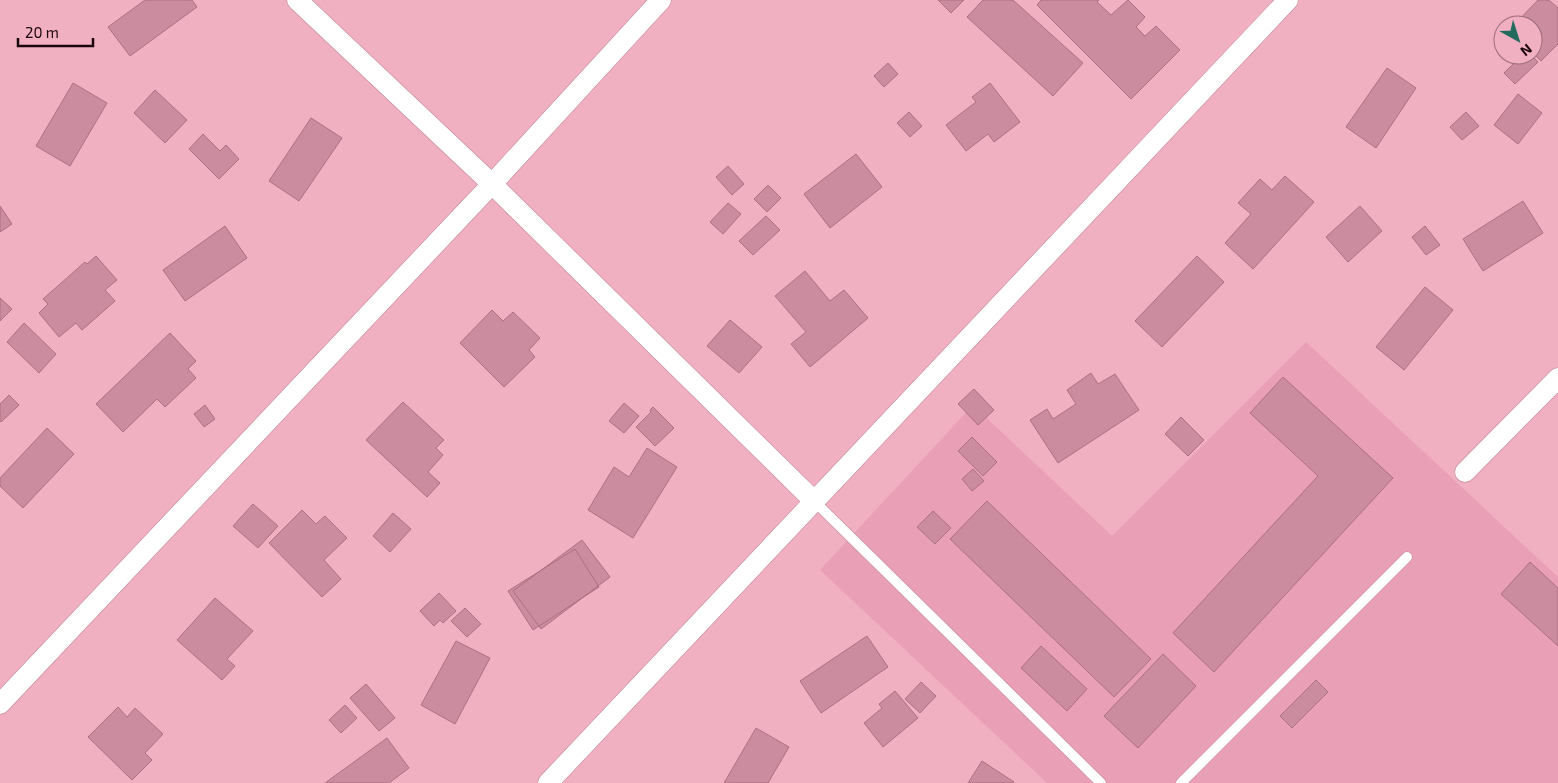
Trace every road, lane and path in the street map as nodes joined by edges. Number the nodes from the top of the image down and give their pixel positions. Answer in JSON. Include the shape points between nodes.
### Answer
{"nodes":[{"id":1,"x":297,"y":0,"type":"edge"},
{"id":2,"x":661,"y":0,"type":"edge"},
{"id":3,"x":1288,"y":0,"type":"edge"},
{"id":4,"x":492,"y":184,"type":"junction"},
{"id":5,"x":1558,"y":378,"type":"edge"},
{"id":6,"x":1466,"y":472,"type":"dead end"},
{"id":7,"x":814,"y":501,"type":"junction"},
{"id":8,"x":1407,"y":557,"type":"dead end"},
{"id":9,"x":0,"y":704,"type":"edge"},
{"id":10,"x":548,"y":783,"type":"edge"},
{"id":11,"x":1101,"y":783,"type":"edge"},
{"id":12,"x":1181,"y":783,"type":"edge"}],
"edges":[{"from":1,"to":4,"type":"street"},
{"from":2,"to":4,"type":"street"},
{"from":3,"to":7,"type":"street"},
{"from":4,"to":7,"type":"street"},
{"from":4,"to":9,"type":"street"},
{"from":5,"to":6,"type":"street"},
{"from":7,"to":10,"type":"street"},
{"from":7,"to":11,"type":"lane"},
{"from":8,"to":12,"type":"lane"}]}
